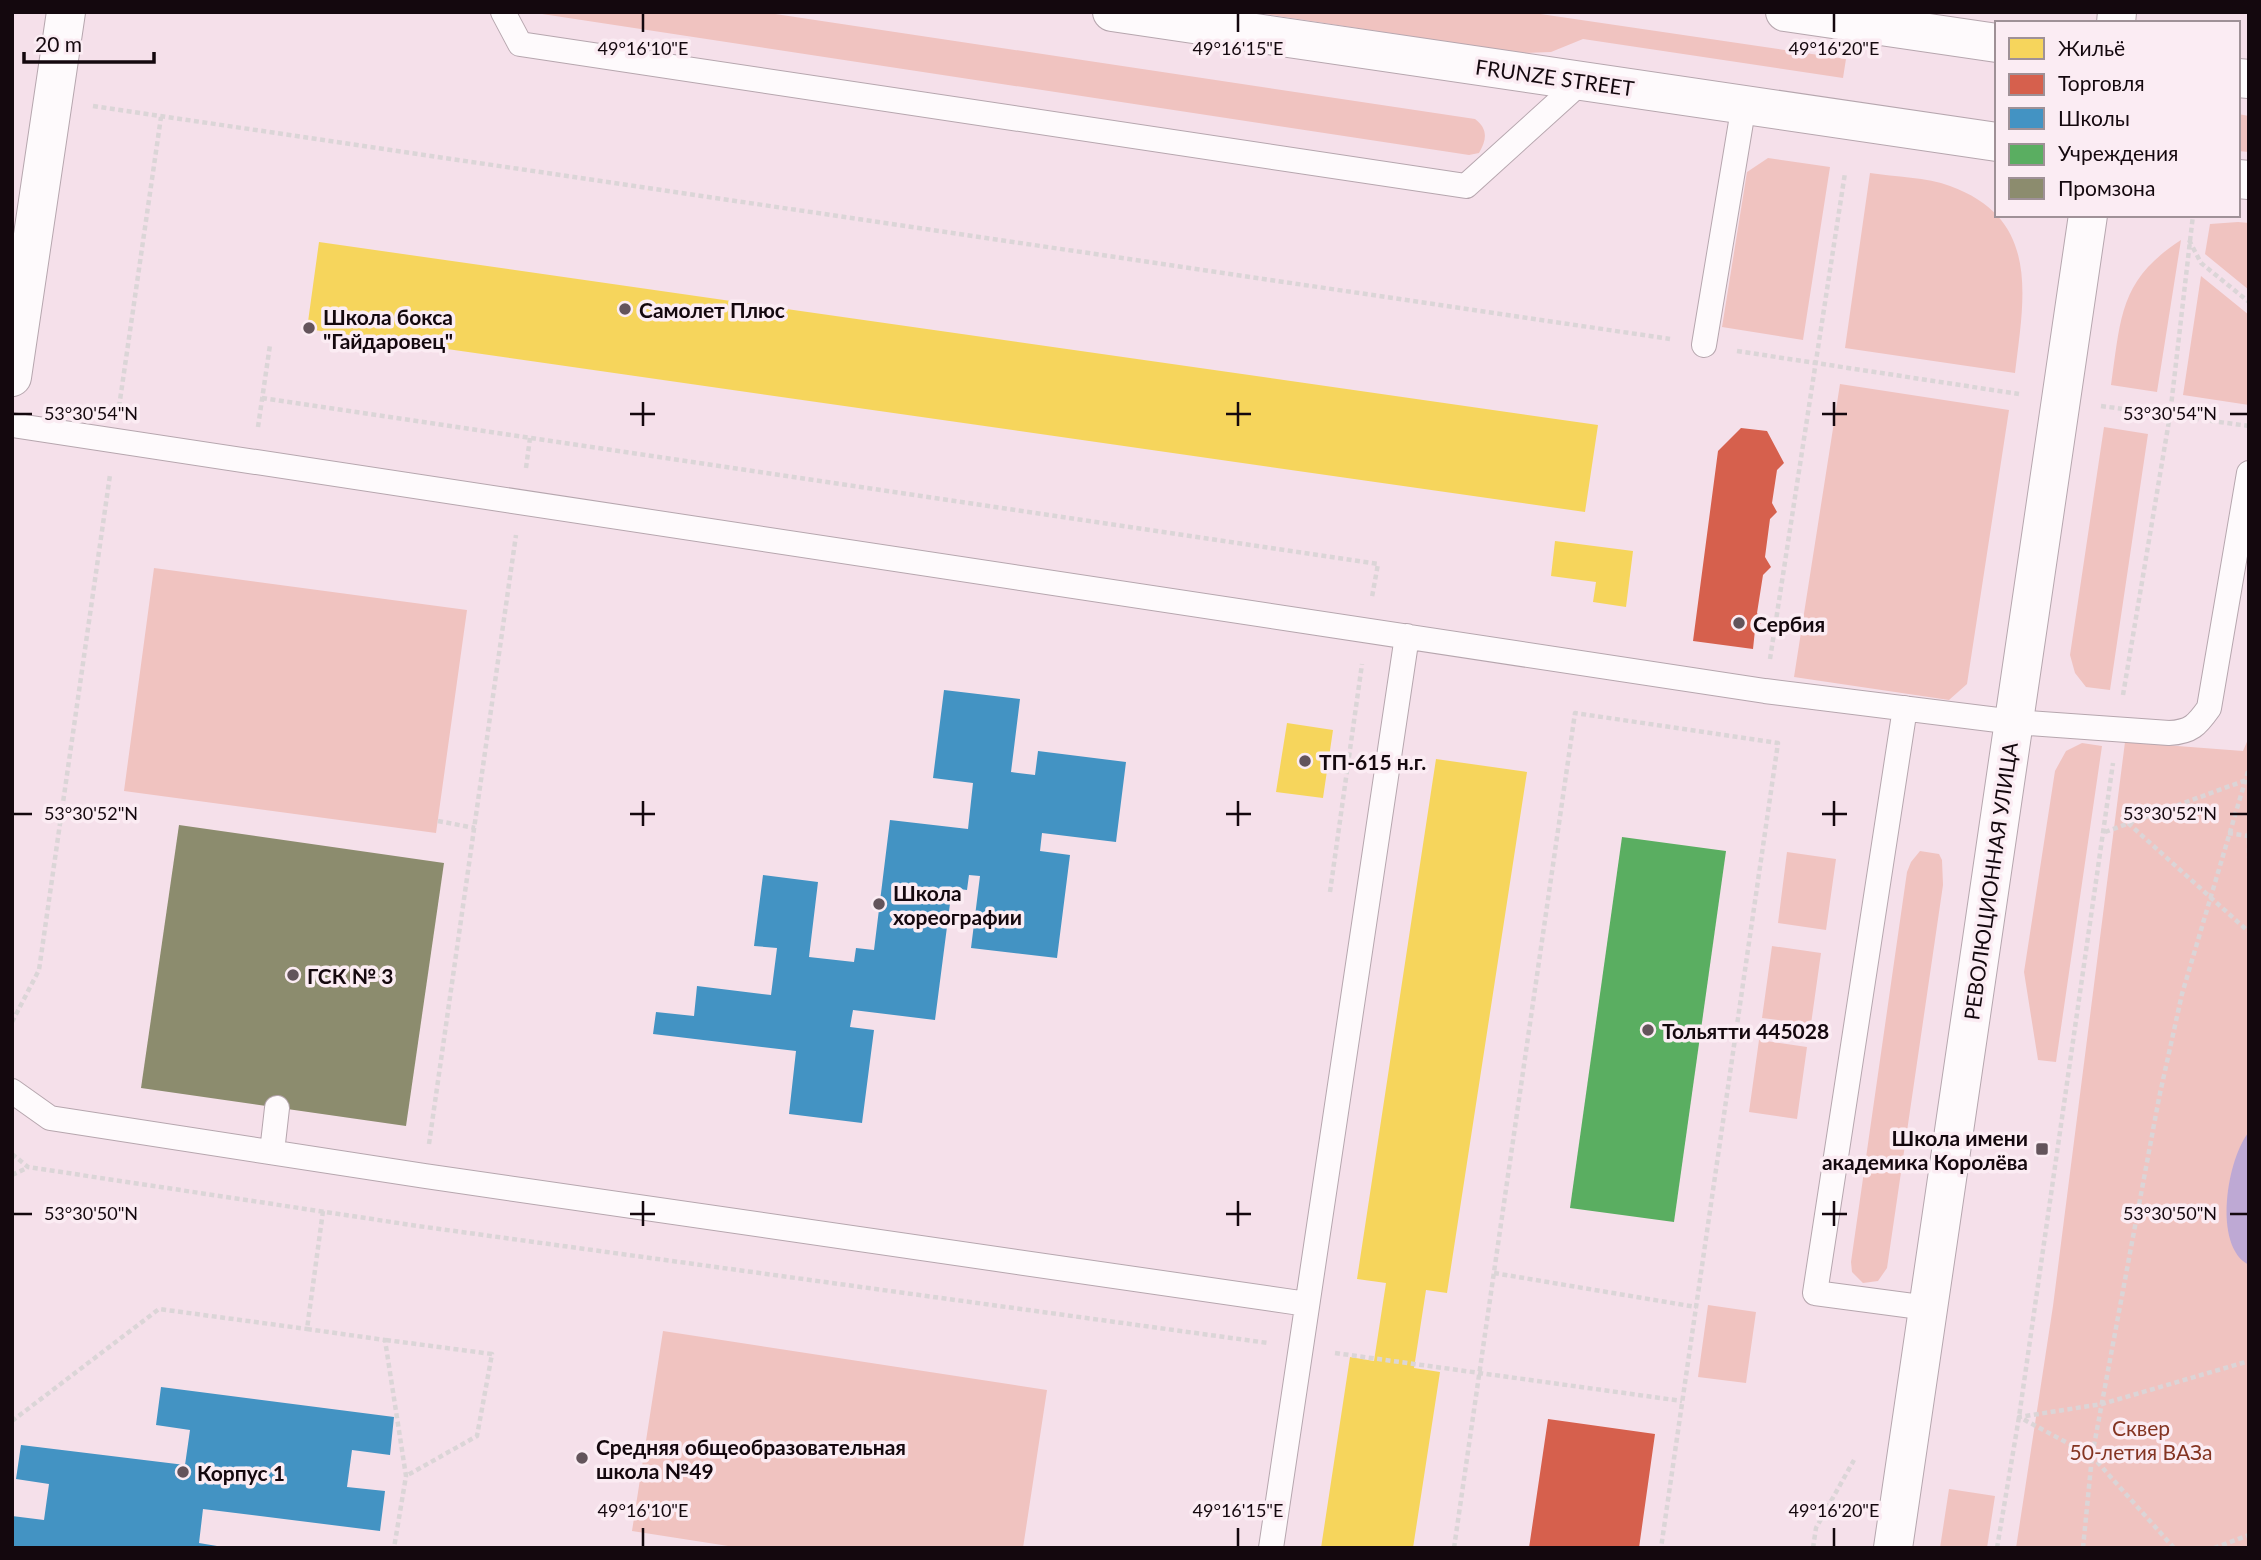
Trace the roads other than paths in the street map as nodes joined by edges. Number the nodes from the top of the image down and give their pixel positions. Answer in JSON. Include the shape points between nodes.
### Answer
{"nodes":[{"id":1,"x":503,"y":12,"type":"edge"},
{"id":2,"x":1112,"y":12,"type":"edge"},
{"id":3,"x":1785,"y":12,"type":"edge"},
{"id":4,"x":67,"y":23,"type":"edge"},
{"id":5,"x":1995,"y":43,"type":"edge"},
{"id":6,"x":1581,"y":80,"type":"junction"},
{"id":7,"x":1744,"y":104,"type":"junction"},
{"id":8,"x":1995,"y":142,"type":"edge"},
{"id":9,"x":2088,"y":217,"type":"edge"},
{"id":10,"x":18,"y":297,"type":"edge"},
{"id":11,"x":1704,"y":345,"type":"road end"},
{"id":12,"x":12,"y":377,"type":"edge"},
{"id":13,"x":12,"y":425,"type":"edge"},
{"id":14,"x":2249,"y":473,"type":"edge"},
{"id":15,"x":1407,"y":636,"type":"junction"},
{"id":16,"x":1905,"y":708,"type":"junction"},
{"id":17,"x":2014,"y":722,"type":"junction"},
{"id":18,"x":12,"y":1090,"type":"edge"},
{"id":19,"x":277,"y":1108,"type":"dead end"},
{"id":20,"x":272,"y":1152,"type":"junction"},
{"id":21,"x":1307,"y":1304,"type":"junction"},
{"id":22,"x":1928,"y":1308,"type":"junction"},
{"id":23,"x":1271,"y":1548,"type":"edge"},
{"id":24,"x":1893,"y":1548,"type":"edge"}],
"edges":[{"from":1,"to":6,"type":"lane","via":[[520,44],[1466,186]]},
{"from":2,"to":6,"type":"main road","name":"FRUNZE STREET"},
{"from":3,"to":5,"type":"main road"},
{"from":4,"to":10,"type":"main road"},
{"from":6,"to":7,"type":"main road","name":"FRUNZE STREET"},
{"from":7,"to":8,"type":"main road","name":"FRUNZE STREET"},
{"from":7,"to":11,"type":"lane"},
{"from":9,"to":17,"type":"main road","name":"РЕВОЛЮЦИОННАЯ УЛИЦА"},
{"from":10,"to":12,"type":"main road"},
{"from":13,"to":15,"type":"lane"},
{"from":14,"to":17,"type":"lane","via":[[2209,708],[2198,724],[2187,732]]},
{"from":15,"to":16,"type":"lane"},
{"from":15,"to":21,"type":"lane"},
{"from":16,"to":17,"type":"lane"},
{"from":16,"to":22,"type":"lane","via":[[1815,1293]]},
{"from":17,"to":22,"type":"main road","name":"РЕВОЛЮЦИОННАЯ УЛИЦА"},
{"from":18,"to":20,"type":"lane","via":[[50,1118]]},
{"from":19,"to":20,"type":"lane"},
{"from":20,"to":21,"type":"lane"},
{"from":21,"to":23,"type":"lane"},
{"from":22,"to":24,"type":"main road","name":"РЕВОЛЮЦИОННАЯ УЛИЦА"}]}
